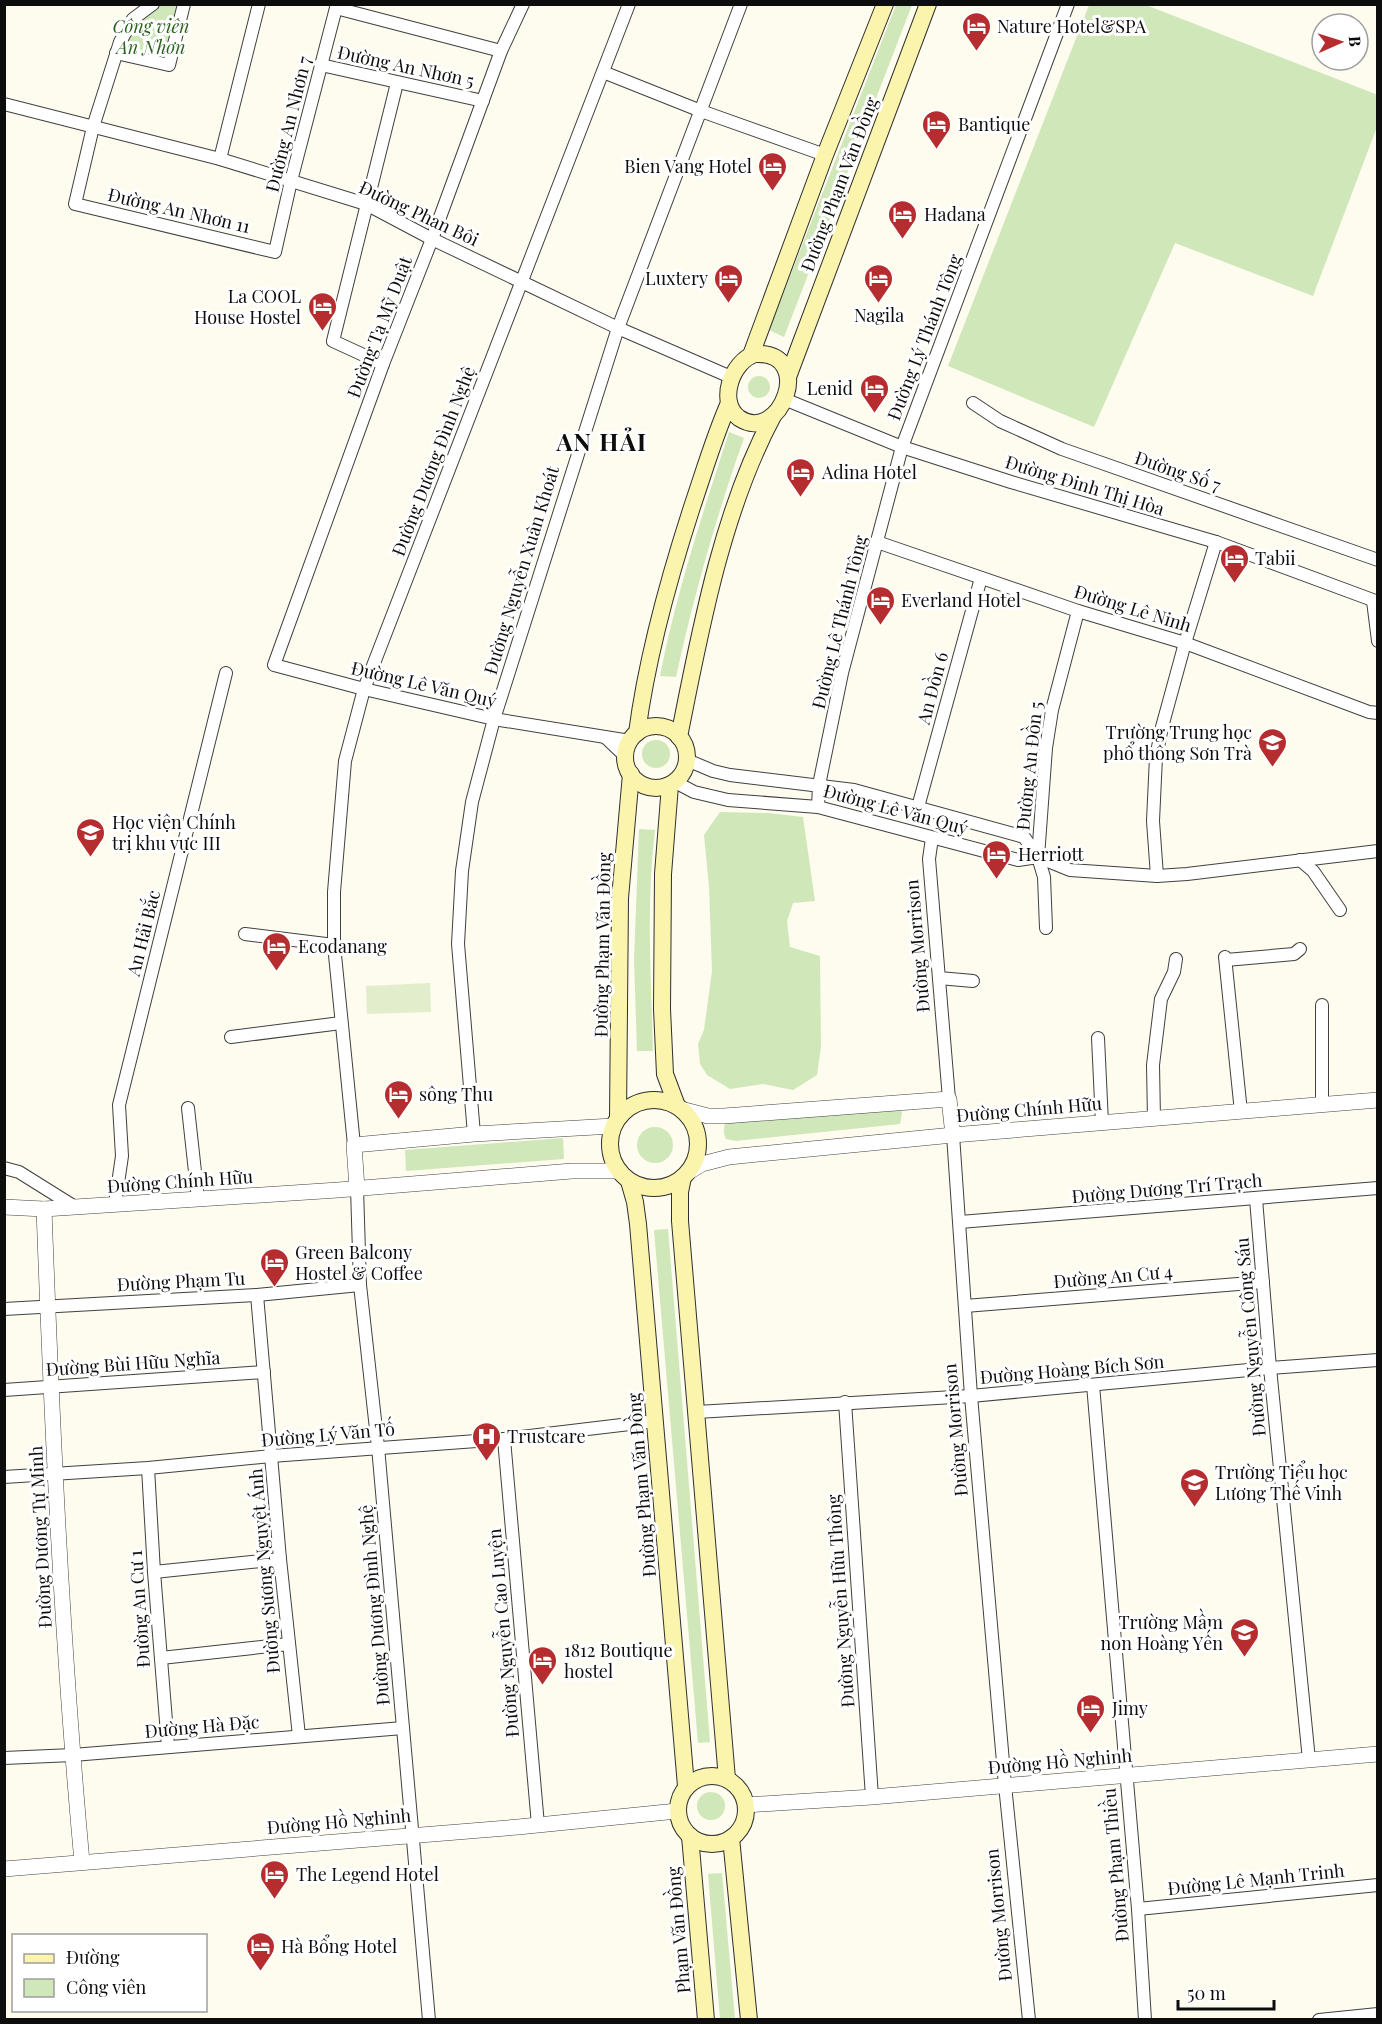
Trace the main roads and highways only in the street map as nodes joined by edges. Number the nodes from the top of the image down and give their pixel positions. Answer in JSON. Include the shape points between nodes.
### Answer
{"nodes":[{"id":1,"x":885,"y":4,"type":"edge"},
{"id":2,"x":928,"y":4,"type":"edge"},
{"id":3,"x":751,"y":355,"type":"junction"},
{"id":4,"x":788,"y":377,"type":"junction"},
{"id":5,"x":729,"y":404,"type":"junction"},
{"id":6,"x":773,"y":416,"type":"junction"},
{"id":7,"x":679,"y":736,"type":"junction"},
{"id":8,"x":634,"y":737,"type":"junction"},
{"id":9,"x":631,"y":774,"type":"junction"},
{"id":10,"x":672,"y":783,"type":"junction"},
{"id":11,"x":679,"y":1108,"type":"junction"},
{"id":12,"x":616,"y":1122,"type":"junction"},
{"id":13,"x":685,"y":1175,"type":"junction"},
{"id":14,"x":624,"y":1176,"type":"junction"},
{"id":15,"x":727,"y":1779,"type":"junction"},
{"id":16,"x":686,"y":1786,"type":"junction"},
{"id":17,"x":690,"y":1836,"type":"junction"},
{"id":18,"x":732,"y":1838,"type":"junction"},
{"id":19,"x":706,"y":2019,"type":"edge"},
{"id":20,"x":749,"y":2019,"type":"edge"}],
"edges":[{"from":1,"to":3,"type":"main road","name":"Đường Phạm Văn Đồng"},
{"from":2,"to":4,"type":"main road","name":"Đường Phạm Văn Đồng"},
{"from":3,"to":4,"type":"main road","via":[[773,356]]},
{"from":3,"to":5,"type":"main road","via":[[740,364],[733,378]]},
{"from":4,"to":6,"type":"main road","via":[[784,399]]},
{"from":5,"to":6,"type":"main road","via":[[733,412],[748,422],[766,421]]},
{"from":5,"to":8,"type":"main road","via":[[712,445],[662,607]]},
{"from":6,"to":7,"type":"main road","via":[[757,446],[723,549]]},
{"from":7,"to":8,"type":"main road","via":[[659,726]]},
{"from":7,"to":10,"type":"main road","via":[[687,760],[681,776]]},
{"from":8,"to":9,"type":"main road","via":[[626,758]]},
{"from":9,"to":10,"type":"main road","via":[[648,787]]},
{"from":9,"to":12,"type":"main road","name":"Đường Phạm Văn Đồng","via":[[620,898]]},
{"from":10,"to":11,"type":"main road","via":[[662,885],[662,1008],[665,1074]]},
{"from":11,"to":12,"type":"main road","via":[[667,1102],[645,1101],[635,1104]]},
{"from":11,"to":13,"type":"main road","via":[[689,1117],[698,1140],[694,1163]]},
{"from":12,"to":14,"type":"main road","via":[[610,1149]]},
{"from":13,"to":14,"type":"main road","via":[[673,1184],[651,1188],[639,1186]]},
{"from":13,"to":15,"type":"main road","via":[[680,1192],[680,1221]]},
{"from":14,"to":16,"type":"main road","name":"Đường Phạm Văn Đồng","via":[[635,1202],[638,1224]]},
{"from":15,"to":16,"type":"main road","via":[[701,1777]]},
{"from":15,"to":18,"type":"main road","via":[[736,1785],[746,1805],[740,1829]]},
{"from":16,"to":17,"type":"main road","via":[[677,1811]]},
{"from":17,"to":18,"type":"main road","via":[[706,1844]]},
{"from":17,"to":19,"type":"main road","name":"Phạm Văn Đồng"},
{"from":18,"to":20,"type":"main road"}]}
